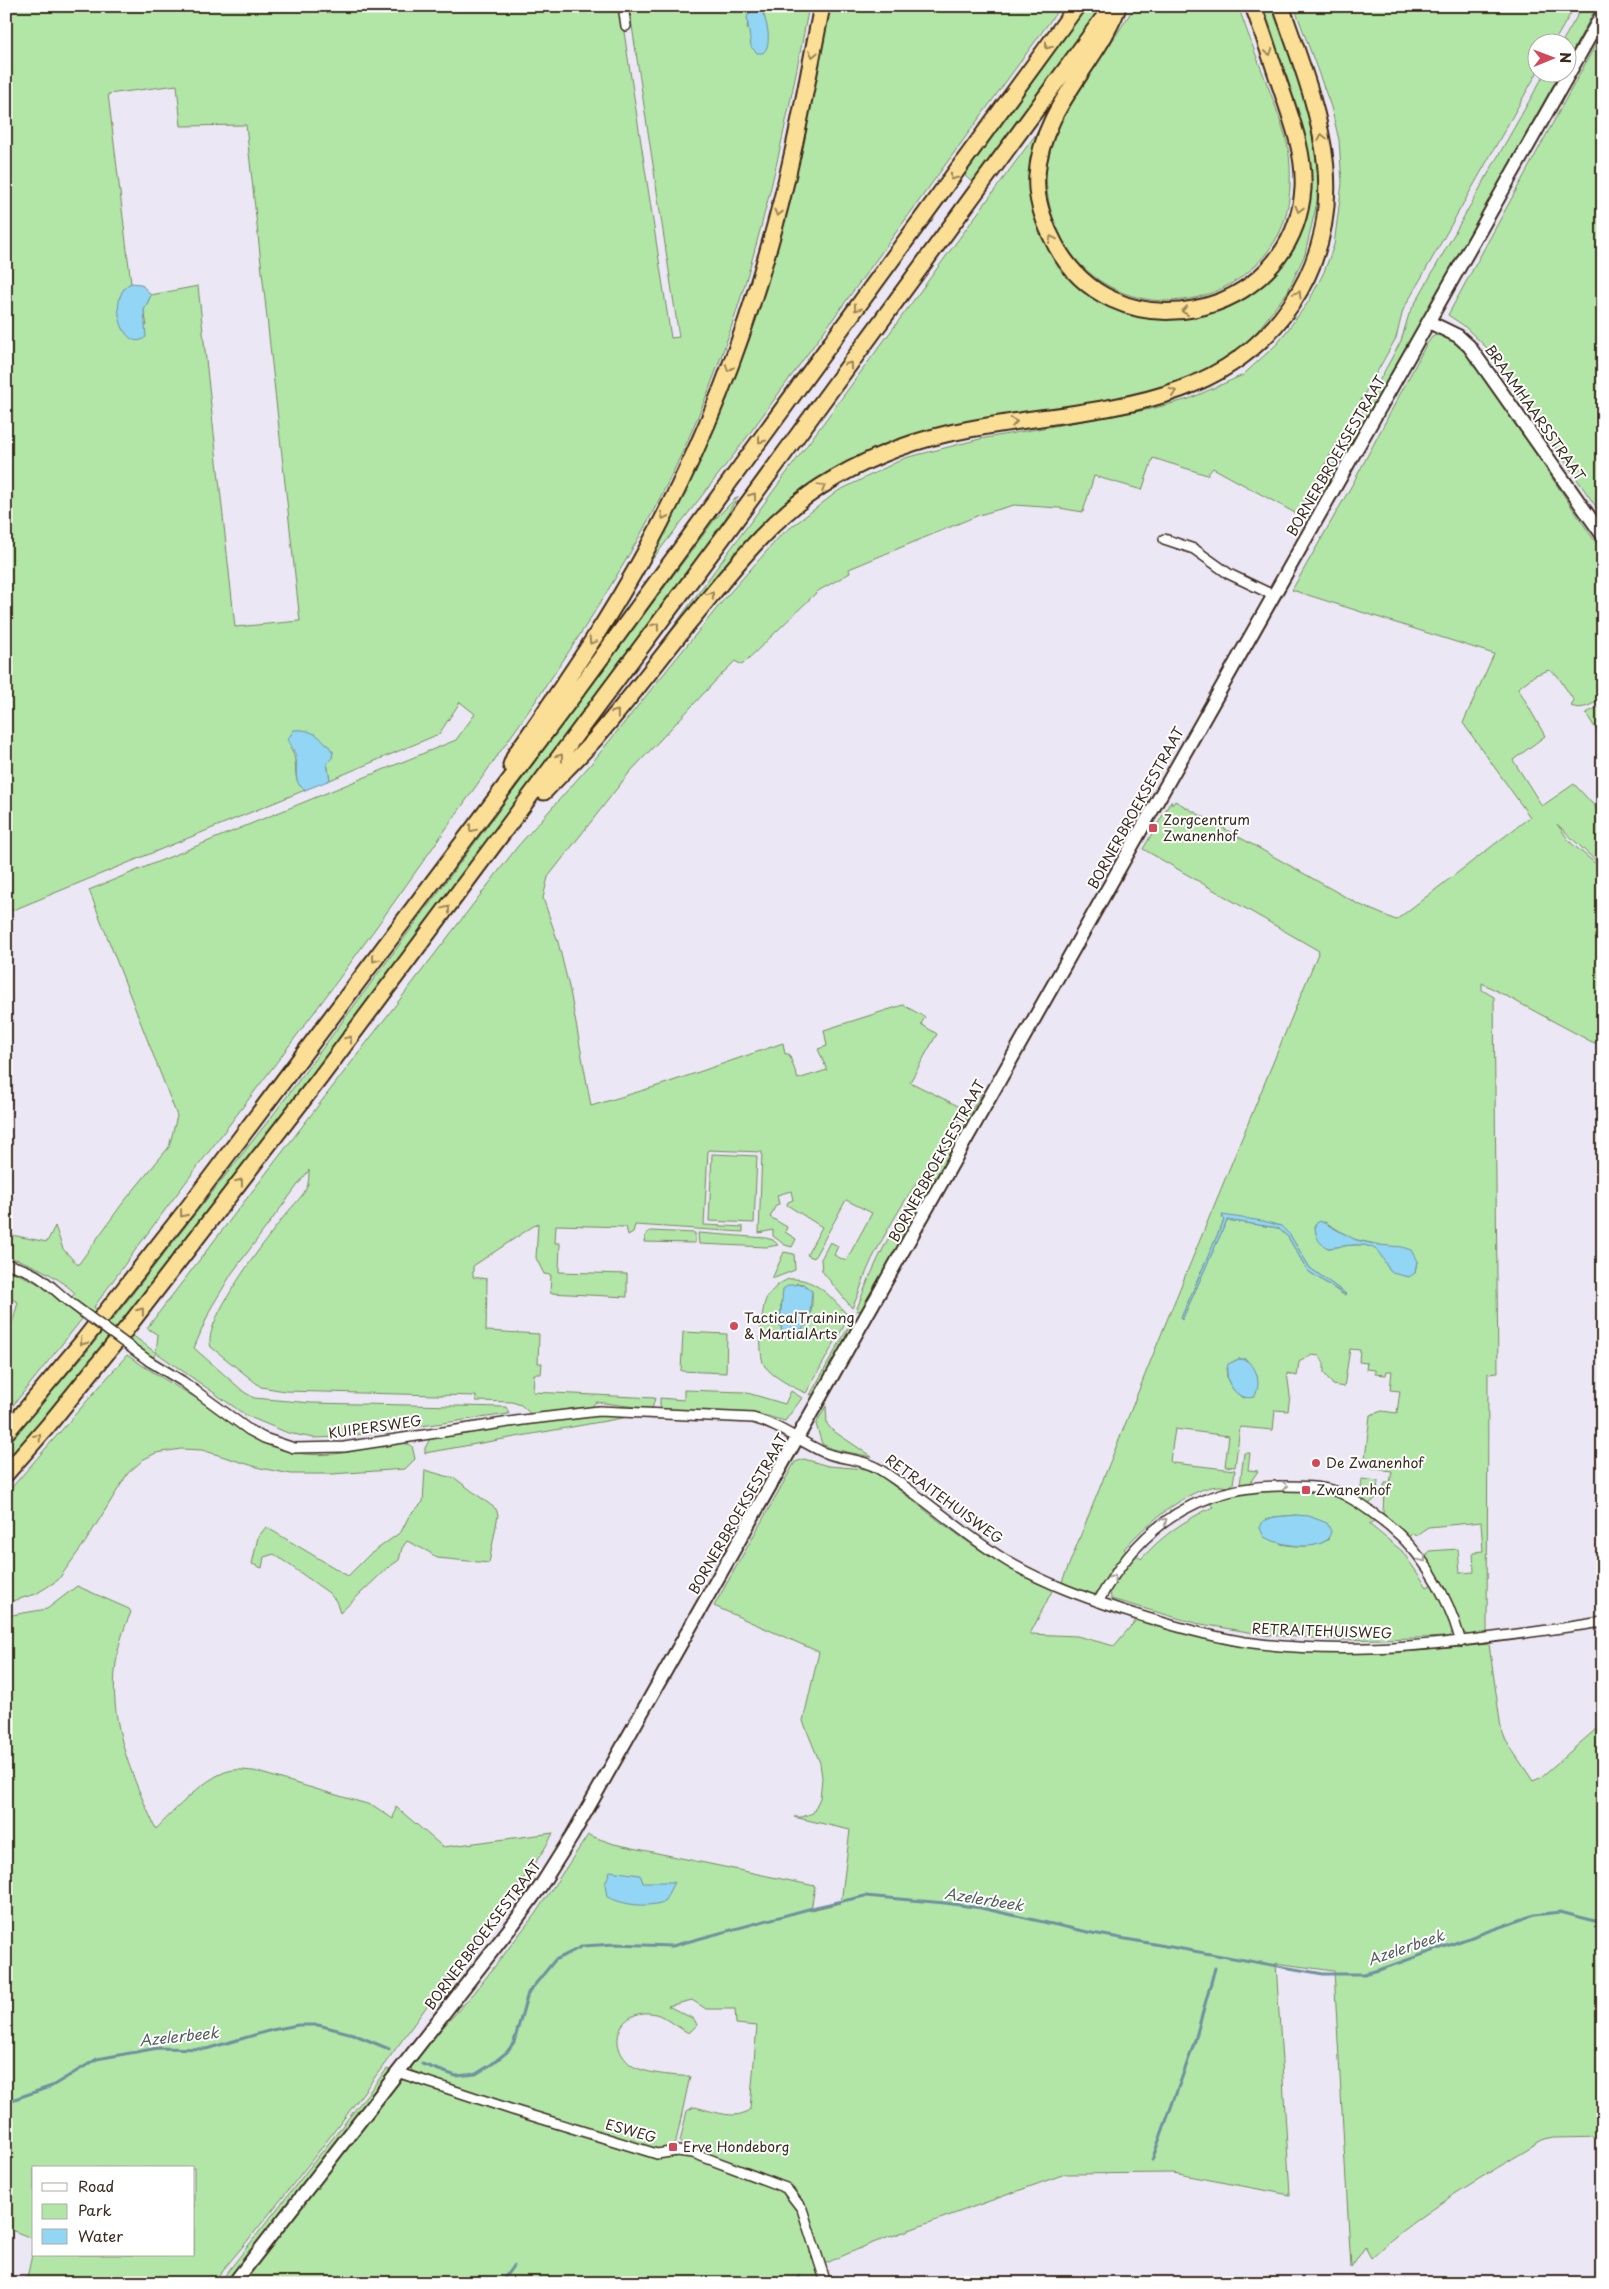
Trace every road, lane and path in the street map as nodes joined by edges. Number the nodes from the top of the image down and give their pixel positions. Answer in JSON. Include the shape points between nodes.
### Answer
{"nodes":[{"id":1,"x":623,"y":6,"type":"edge"},
{"id":2,"x":822,"y":6,"type":"edge"},
{"id":3,"x":1077,"y":6,"type":"edge"},
{"id":4,"x":1112,"y":6,"type":"edge"},
{"id":5,"x":1118,"y":6,"type":"edge"},
{"id":6,"x":1253,"y":6,"type":"edge"},
{"id":7,"x":1281,"y":6,"type":"edge"},
{"id":8,"x":1603,"y":13,"type":"edge"},
{"id":9,"x":626,"y":26,"type":"dead end"},
{"id":10,"x":1429,"y":322,"type":"junction"},
{"id":11,"x":1603,"y":536,"type":"edge"},
{"id":12,"x":1164,"y":540,"type":"dead end"},
{"id":13,"x":1274,"y":595,"type":"junction"},
{"id":14,"x":502,"y":790,"type":"junction"},
{"id":15,"x":499,"y":838,"type":"junction"},
{"id":16,"x":6,"y":1264,"type":"edge"},
{"id":17,"x":6,"y":1433,"type":"edge"},
{"id":18,"x":798,"y":1438,"type":"junction"},
{"id":19,"x":6,"y":1474,"type":"edge"},
{"id":20,"x":1098,"y":1602,"type":"junction"},
{"id":21,"x":1603,"y":1622,"type":"edge"},
{"id":22,"x":1461,"y":1642,"type":"junction"},
{"id":23,"x":397,"y":2072,"type":"junction"},
{"id":24,"x":234,"y":2283,"type":"edge"},
{"id":25,"x":826,"y":2283,"type":"edge"}],
"edges":[{"from":1,"to":9,"type":"street"},
{"from":2,"to":14,"type":"highway","one_way":true,"via":[[798,128],[769,247],[736,352],[710,417],[648,548],[592,642],[516,755]]},
{"from":3,"to":14,"type":"highway","one_way":true,"via":[[674,560]]},
{"from":15,"to":4,"type":"highway","one_way":true},
{"from":6,"to":5,"type":"highway","one_way":true,"via":[[1299,146],[1303,188],[1300,208],[1286,242],[1270,267],[1256,280],[1212,306],[1181,312],[1131,308],[1088,285],[1070,268],[1055,246],[1039,203],[1037,176],[1045,134],[1066,94],[1109,29]]},
{"from":15,"to":7,"type":"highway","one_way":true,"via":[[595,739],[755,544],[783,516],[820,488],[897,449],[945,434],[1176,392],[1222,371],[1264,338],[1281,320],[1314,261],[1324,228],[1327,192],[1326,151],[1318,116]]},
{"from":8,"to":10,"type":"main road","name":"BORNERBROEKSESTRAAT"},
{"from":10,"to":11,"type":"main road","name":"BRAAMHAARSSTRAAT","via":[[1458,336],[1469,346]]},
{"from":10,"to":13,"type":"main road","name":"BORNERBROEKSESTRAAT"},
{"from":12,"to":13,"type":"street","via":[[1194,549],[1228,574]]},
{"from":13,"to":18,"type":"main road","name":"BORNERBROEKSESTRAAT"},
{"from":14,"to":17,"type":"highway","one_way":true,"via":[[190,1206],[84,1341]]},
{"from":19,"to":15,"type":"highway","one_way":true,"via":[[204,1229]]},
{"from":16,"to":18,"type":"street","name":"KUIPERSWEG","bridge":true,"via":[[43,1278],[68,1301],[248,1430],[294,1448],[344,1447],[599,1412],[753,1418],[773,1424]]},
{"from":18,"to":20,"type":"street","name":"RETRAITEHUISWEG","via":[[824,1452],[874,1466],[1012,1564]]},
{"from":18,"to":23,"type":"main road","name":"BORNERBROEKSESTRAAT","via":[[572,1836],[540,1886]]},
{"from":20,"to":22,"type":"street","name":"RETRAITEHUISWEG","via":[[1193,1631],[1268,1644],[1368,1648]]},
{"from":20,"to":22,"type":"street","one_way":true,"via":[[1142,1542],[1170,1516],[1191,1505],[1213,1495],[1244,1488],[1318,1488],[1338,1492],[1361,1505],[1391,1526],[1415,1549],[1442,1590]]},
{"from":21,"to":22,"type":"street","name":"RETRAITEHUISWEG"},
{"from":23,"to":24,"type":"main road","name":"BORNERBROEKSESTRAAT"},
{"from":23,"to":25,"type":"street","name":"ESWEG","via":[[657,2154],[693,2153],[786,2188],[802,2210]]}]}
